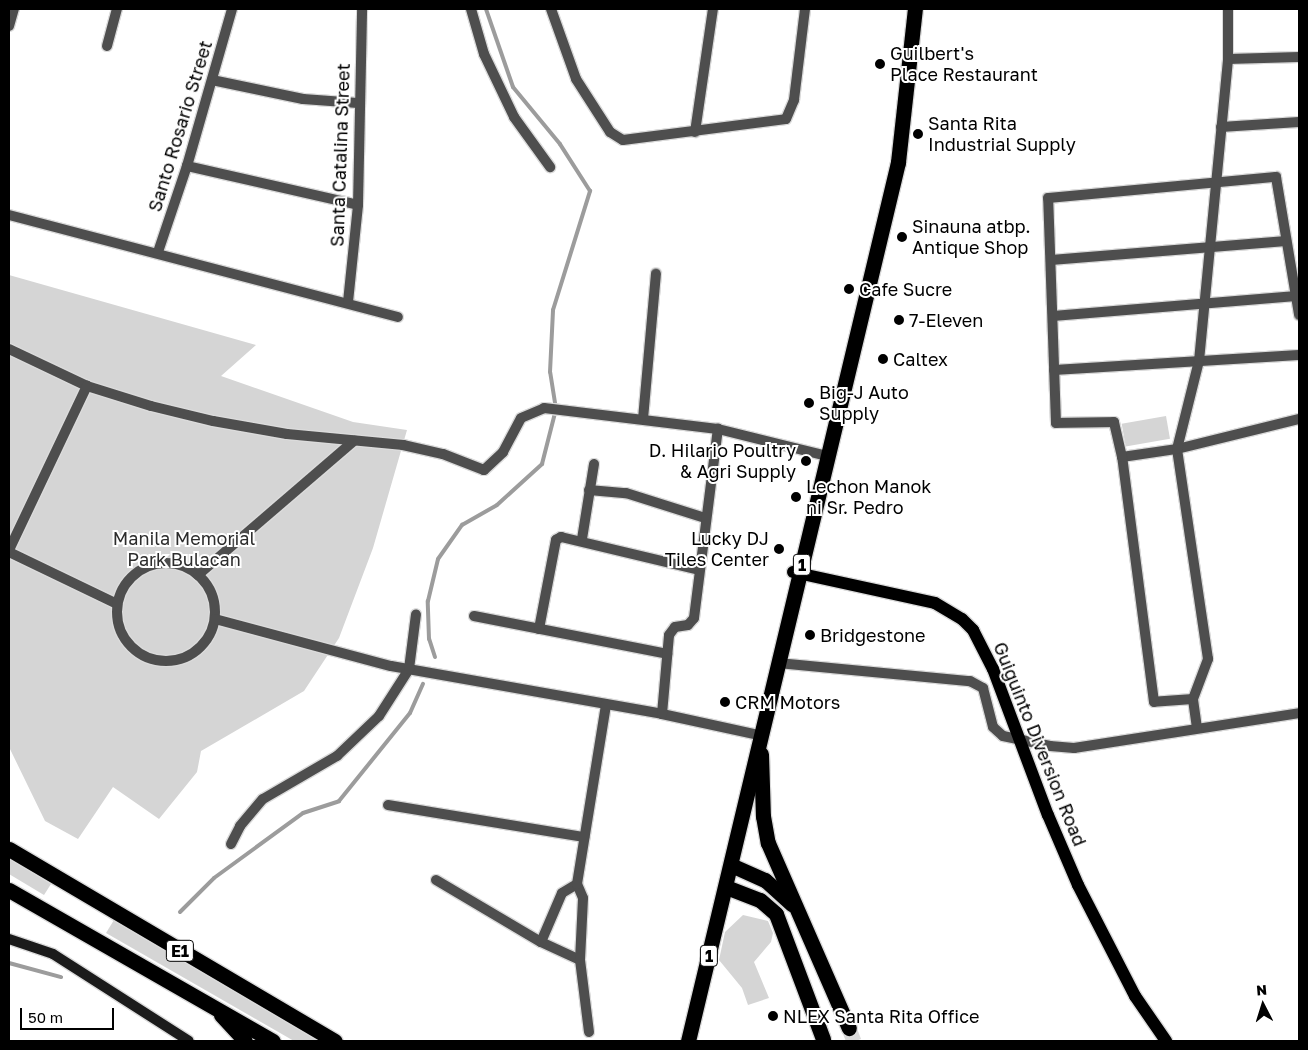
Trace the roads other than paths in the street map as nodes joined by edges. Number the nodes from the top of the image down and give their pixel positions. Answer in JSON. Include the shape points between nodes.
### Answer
{"nodes":[{"id":1,"x":14,"y":9,"type":"edge"},
{"id":2,"x":117,"y":9,"type":"edge"},
{"id":3,"x":232,"y":9,"type":"edge"},
{"id":4,"x":362,"y":9,"type":"edge"},
{"id":5,"x":471,"y":9,"type":"edge"},
{"id":6,"x":551,"y":9,"type":"edge"},
{"id":7,"x":713,"y":9,"type":"edge"},
{"id":8,"x":805,"y":9,"type":"edge"},
{"id":9,"x":915,"y":9,"type":"edge"},
{"id":10,"x":1228,"y":9,"type":"edge"},
{"id":11,"x":9,"y":26,"type":"edge"},
{"id":12,"x":107,"y":46,"type":"dead end"},
{"id":13,"x":1299,"y":57,"type":"edge"},
{"id":14,"x":1228,"y":59,"type":"junction"},
{"id":15,"x":212,"y":80,"type":"junction"},
{"id":16,"x":358,"y":102,"type":"junction"},
{"id":17,"x":1299,"y":122,"type":"edge"},
{"id":18,"x":1221,"y":127,"type":"junction"},
{"id":19,"x":695,"y":132,"type":"junction"},
{"id":20,"x":187,"y":166,"type":"junction"},
{"id":21,"x":550,"y":167,"type":"dead end"},
{"id":22,"x":1215,"y":182,"type":"junction"},
{"id":23,"x":358,"y":205,"type":"junction"},
{"id":24,"x":9,"y":215,"type":"edge"},
{"id":25,"x":1286,"y":241,"type":"junction"},
{"id":26,"x":1210,"y":247,"type":"junction"},
{"id":27,"x":158,"y":252,"type":"junction"},
{"id":28,"x":1051,"y":260,"type":"junction"},
{"id":29,"x":656,"y":274,"type":"dead end"},
{"id":30,"x":1296,"y":296,"type":"junction"},
{"id":31,"x":348,"y":302,"type":"junction"},
{"id":32,"x":1205,"y":303,"type":"junction"},
{"id":33,"x":1299,"y":315,"type":"edge"},
{"id":34,"x":1052,"y":316,"type":"junction"},
{"id":35,"x":398,"y":317,"type":"dead end"},
{"id":36,"x":9,"y":349,"type":"edge"},
{"id":37,"x":1299,"y":355,"type":"edge"},
{"id":38,"x":1199,"y":361,"type":"junction"},
{"id":39,"x":1054,"y":370,"type":"junction"},
{"id":40,"x":87,"y":386,"type":"junction"},
{"id":41,"x":643,"y":419,"type":"junction"},
{"id":42,"x":1299,"y":419,"type":"edge"},
{"id":43,"x":718,"y":429,"type":"junction"},
{"id":44,"x":354,"y":441,"type":"junction"},
{"id":45,"x":1177,"y":449,"type":"junction"},
{"id":46,"x":827,"y":456,"type":"junction"},
{"id":47,"x":1122,"y":457,"type":"junction"},
{"id":48,"x":594,"y":464,"type":"dead end"},
{"id":49,"x":590,"y":490,"type":"junction"},
{"id":50,"x":705,"y":518,"type":"junction"},
{"id":51,"x":582,"y":539,"type":"junction"},
{"id":52,"x":9,"y":551,"type":"edge"},
{"id":53,"x":699,"y":570,"type":"junction"},
{"id":54,"x":793,"y":572,"type":"dead end"},
{"id":55,"x":198,"y":575,"type":"junction"},
{"id":56,"x":117,"y":604,"type":"junction"},
{"id":57,"x":416,"y":614,"type":"dead end"},
{"id":58,"x":474,"y":616,"type":"dead end"},
{"id":59,"x":215,"y":619,"type":"junction"},
{"id":60,"x":539,"y":629,"type":"junction"},
{"id":61,"x":667,"y":654,"type":"junction"},
{"id":62,"x":778,"y":663,"type":"junction"},
{"id":63,"x":409,"y":669,"type":"junction"},
{"id":64,"x":1193,"y":699,"type":"junction"},
{"id":65,"x":606,"y":704,"type":"junction"},
{"id":66,"x":1299,"y":713,"type":"edge"},
{"id":67,"x":662,"y":714,"type":"junction"},
{"id":68,"x":1197,"y":728,"type":"junction"},
{"id":69,"x":1022,"y":740,"type":"junction"},
{"id":70,"x":761,"y":741,"type":"junction"},
{"id":71,"x":388,"y":805,"type":"dead end"},
{"id":72,"x":584,"y":837,"type":"junction"},
{"id":73,"x":231,"y":844,"type":"dead end"},
{"id":74,"x":9,"y":849,"type":"edge"},
{"id":75,"x":731,"y":865,"type":"junction"},
{"id":76,"x":436,"y":880,"type":"dead end"},
{"id":77,"x":577,"y":884,"type":"junction"},
{"id":78,"x":726,"y":887,"type":"junction"},
{"id":79,"x":9,"y":890,"type":"edge"},
{"id":80,"x":795,"y":907,"type":"junction"},
{"id":81,"x":9,"y":939,"type":"edge"},
{"id":82,"x":541,"y":942,"type":"junction"},
{"id":83,"x":580,"y":960,"type":"junction"},
{"id":84,"x":217,"y":1010,"type":"junction"},
{"id":85,"x":849,"y":1028,"type":"tunnel mouth"},
{"id":86,"x":589,"y":1032,"type":"dead end"},
{"id":87,"x":823,"y":1039,"type":"dead end"},
{"id":88,"x":189,"y":1041,"type":"edge"},
{"id":89,"x":245,"y":1041,"type":"edge"},
{"id":90,"x":272,"y":1041,"type":"edge"},
{"id":91,"x":335,"y":1041,"type":"edge"},
{"id":92,"x":688,"y":1041,"type":"edge"},
{"id":93,"x":1166,"y":1041,"type":"edge"}],
"edges":[{"from":1,"to":11,"type":"street"},
{"from":2,"to":12,"type":"street"},
{"from":3,"to":15,"type":"street","name":"Santo Rosario Street"},
{"from":4,"to":16,"type":"street","name":"Santa Catalina Street"},
{"from":5,"to":21,"type":"street","via":[[484,54],[514,117]]},
{"from":6,"to":19,"type":"street","via":[[576,78],[610,132],[623,140]]},
{"from":7,"to":19,"type":"street"},
{"from":8,"to":19,"type":"street","via":[[794,100],[786,119]]},
{"from":9,"to":46,"type":"highway","number":"1","via":[[898,162]]},
{"from":10,"to":14,"type":"street"},
{"from":13,"to":14,"type":"street"},
{"from":14,"to":18,"type":"street"},
{"from":15,"to":16,"type":"street","via":[[303,100]]},
{"from":15,"to":20,"type":"street","name":"Santo Rosario Street"},
{"from":16,"to":23,"type":"street","name":"Santa Catalina Street"},
{"from":17,"to":18,"type":"street"},
{"from":18,"to":22,"type":"street"},
{"from":20,"to":23,"type":"street"},
{"from":20,"to":27,"type":"street","name":"Santo Rosario Street"},
{"from":22,"to":25,"type":"street","via":[[1276,177]]},
{"from":22,"to":26,"type":"street"},
{"from":22,"to":28,"type":"street","via":[[1048,198]]},
{"from":23,"to":31,"type":"street","name":"Santa Catalina Street"},
{"from":24,"to":27,"type":"street"},
{"from":25,"to":26,"type":"street"},
{"from":25,"to":30,"type":"street"},
{"from":26,"to":28,"type":"street"},
{"from":26,"to":32,"type":"street"},
{"from":27,"to":31,"type":"street"},
{"from":28,"to":34,"type":"street"},
{"from":29,"to":41,"type":"street"},
{"from":30,"to":32,"type":"street"},
{"from":30,"to":33,"type":"street"},
{"from":31,"to":35,"type":"street"},
{"from":32,"to":34,"type":"street"},
{"from":32,"to":38,"type":"street"},
{"from":34,"to":39,"type":"street"},
{"from":36,"to":40,"type":"street"},
{"from":37,"to":38,"type":"street"},
{"from":38,"to":39,"type":"street"},
{"from":38,"to":45,"type":"street"},
{"from":39,"to":47,"type":"street","via":[[1056,423],[1114,422]]},
{"from":40,"to":44,"type":"street","via":[[213,422]]},
{"from":40,"to":52,"type":"street"},
{"from":41,"to":43,"type":"street"},
{"from":41,"to":44,"type":"street","via":[[544,408],[521,418],[503,452],[484,470],[444,454],[402,444]]},
{"from":42,"to":45,"type":"street"},
{"from":43,"to":46,"type":"street"},
{"from":43,"to":50,"type":"street"},
{"from":44,"to":55,"type":"street"},
{"from":45,"to":47,"type":"street"},
{"from":45,"to":64,"type":"street","via":[[1208,659]]},
{"from":46,"to":62,"type":"highway","number":"1"},
{"from":47,"to":64,"type":"street","via":[[1154,702]]},
{"from":48,"to":49,"type":"street"},
{"from":49,"to":50,"type":"street","via":[[626,493]]},
{"from":49,"to":51,"type":"street"},
{"from":50,"to":53,"type":"street"},
{"from":51,"to":53,"type":"street"},
{"from":51,"to":60,"type":"street","via":[[561,536],[556,540]]},
{"from":52,"to":56,"type":"street"},
{"from":53,"to":61,"type":"street","via":[[694,618],[688,625],[671,630]]},
{"from":54,"to":69,"type":"main road","name":"Guiguinto Diversion Road","via":[[918,598],[935,603],[962,619],[980,642]]},
{"from":55,"to":56,"type":"street","via":[[171,563],[142,569],[126,584]]},
{"from":55,"to":59,"type":"street","via":[[212,595]]},
{"from":56,"to":59,"type":"street","via":[[118,623],[126,641],[153,659],[169,661],[186,657],[209,635]]},
{"from":57,"to":63,"type":"street"},
{"from":58,"to":60,"type":"street"},
{"from":59,"to":63,"type":"street","via":[[335,654]]},
{"from":60,"to":61,"type":"street"},
{"from":61,"to":67,"type":"street"},
{"from":62,"to":69,"type":"street","via":[[970,681],[983,688],[992,727],[1003,736]]},
{"from":62,"to":70,"type":"highway","number":"1"},
{"from":63,"to":65,"type":"street"},
{"from":63,"to":73,"type":"street","via":[[379,716],[337,756],[263,799],[240,826]]},
{"from":64,"to":68,"type":"street"},
{"from":65,"to":67,"type":"street"},
{"from":65,"to":72,"type":"street"},
{"from":66,"to":68,"type":"street"},
{"from":67,"to":70,"type":"street"},
{"from":68,"to":69,"type":"street","via":[[1074,748]]},
{"from":69,"to":93,"type":"main road","name":"Guiguinto Diversion Road","via":[[1048,815],[1078,885],[1135,996]]},
{"from":70,"to":75,"type":"highway","number":"1"},
{"from":70,"to":80,"type":"highway","via":[[766,834]]},
{"from":71,"to":72,"type":"street"},
{"from":72,"to":77,"type":"street"},
{"from":74,"to":91,"type":"highway","number":"E1"},
{"from":75,"to":78,"type":"highway","number":"1"},
{"from":75,"to":80,"type":"highway","via":[[765,880]]},
{"from":76,"to":82,"type":"street"},
{"from":77,"to":82,"type":"street","via":[[562,893]]},
{"from":77,"to":83,"type":"street","via":[[583,898]]},
{"from":78,"to":87,"type":"highway","via":[[760,900],[776,914]]},
{"from":78,"to":92,"type":"highway","number":"1"},
{"from":79,"to":84,"type":"highway","number":"E1"},
{"from":80,"to":85,"type":"highway"},
{"from":81,"to":88,"type":"main road","via":[[52,954]]},
{"from":82,"to":83,"type":"street"},
{"from":83,"to":86,"type":"street"},
{"from":84,"to":89,"type":"highway","via":[[236,1035]]},
{"from":84,"to":90,"type":"highway","number":"E1"}]}
